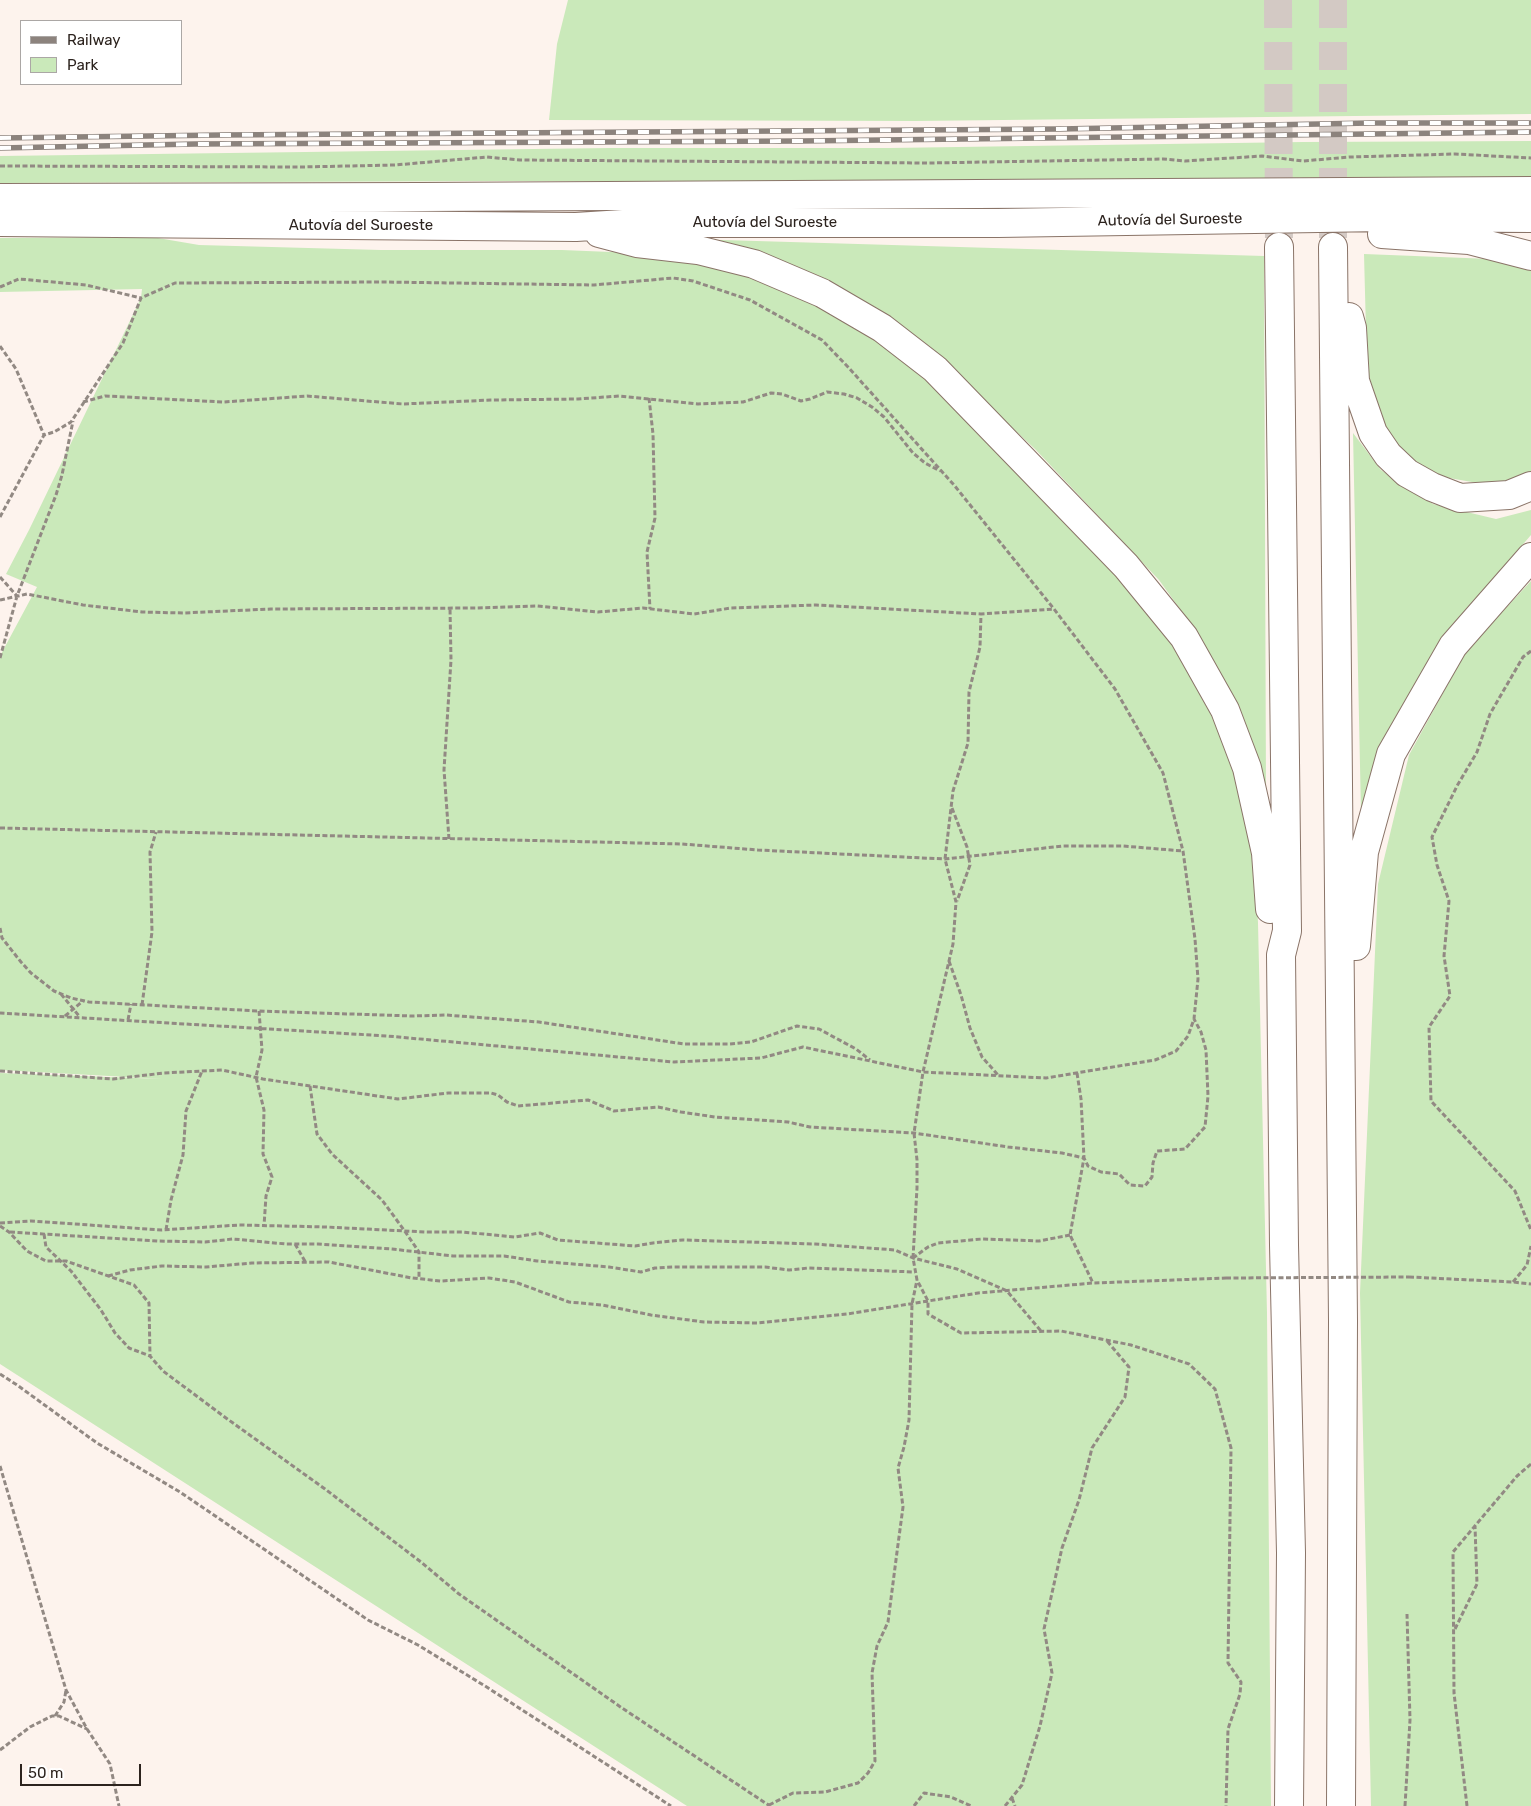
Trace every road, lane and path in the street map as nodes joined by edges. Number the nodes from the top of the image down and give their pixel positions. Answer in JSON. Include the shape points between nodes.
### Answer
{"nodes":[{"id":1,"x":1531,"y":158,"type":"edge"},
{"id":2,"x":0,"y":166,"type":"edge"},
{"id":3,"x":1531,"y":191,"type":"edge"},
{"id":4,"x":0,"y":198,"type":"edge"},
{"id":5,"x":1531,"y":218,"type":"edge"},
{"id":6,"x":0,"y":222,"type":"edge"},
{"id":7,"x":998,"y":223,"type":"junction"},
{"id":8,"x":576,"y":227,"type":"junction"},
{"id":9,"x":1279,"y":247,"type":"tunnel mouth"},
{"id":10,"x":1531,"y":256,"type":"edge"},
{"id":11,"x":0,"y":287,"type":"edge"},
{"id":12,"x":141,"y":298,"type":"junction"},
{"id":13,"x":0,"y":346,"type":"edge"},
{"id":14,"x":649,"y":398,"type":"junction"},
{"id":15,"x":83,"y":402,"type":"junction"},
{"id":16,"x":75,"y":416,"type":"junction"},
{"id":17,"x":44,"y":435,"type":"junction"},
{"id":18,"x":943,"y":472,"type":"junction"},
{"id":19,"x":1531,"y":486,"type":"edge"},
{"id":20,"x":0,"y":517,"type":"edge"},
{"id":21,"x":1531,"y":557,"type":"edge"},
{"id":22,"x":0,"y":577,"type":"edge"},
{"id":23,"x":17,"y":596,"type":"junction"},
{"id":24,"x":0,"y":600,"type":"edge"},
{"id":25,"x":450,"y":608,"type":"junction"},
{"id":26,"x":650,"y":609,"type":"junction"},
{"id":27,"x":1054,"y":609,"type":"junction"},
{"id":28,"x":982,"y":614,"type":"junction"},
{"id":29,"x":1531,"y":651,"type":"edge"},
{"id":30,"x":0,"y":658,"type":"edge"},
{"id":31,"x":951,"y":807,"type":"junction"},
{"id":32,"x":0,"y":828,"type":"edge"},
{"id":33,"x":156,"y":832,"type":"junction"},
{"id":34,"x":450,"y":839,"type":"junction"},
{"id":35,"x":1183,"y":851,"type":"junction"},
{"id":36,"x":969,"y":856,"type":"junction"},
{"id":37,"x":945,"y":859,"type":"junction"},
{"id":38,"x":956,"y":902,"type":"junction"},
{"id":39,"x":0,"y":928,"type":"edge"},
{"id":40,"x":1281,"y":955,"type":"junction"},
{"id":41,"x":949,"y":960,"type":"junction"},
{"id":42,"x":60,"y":993,"type":"junction"},
{"id":43,"x":84,"y":1000,"type":"junction"},
{"id":44,"x":131,"y":1004,"type":"junction"},
{"id":45,"x":142,"y":1005,"type":"junction"},
{"id":46,"x":73,"y":1009,"type":"junction"},
{"id":47,"x":260,"y":1011,"type":"junction"},
{"id":48,"x":0,"y":1013,"type":"edge"},
{"id":49,"x":64,"y":1016,"type":"junction"},
{"id":50,"x":79,"y":1017,"type":"junction"},
{"id":51,"x":1194,"y":1019,"type":"junction"},
{"id":52,"x":128,"y":1020,"type":"junction"},
{"id":53,"x":260,"y":1028,"type":"junction"},
{"id":54,"x":871,"y":1061,"type":"junction"},
{"id":55,"x":0,"y":1071,"type":"edge"},
{"id":56,"x":202,"y":1071,"type":"junction"},
{"id":57,"x":923,"y":1072,"type":"junction"},
{"id":58,"x":1077,"y":1073,"type":"junction"},
{"id":59,"x":998,"y":1075,"type":"junction"},
{"id":60,"x":256,"y":1077,"type":"junction"},
{"id":61,"x":310,"y":1086,"type":"junction"},
{"id":62,"x":914,"y":1133,"type":"junction"},
{"id":63,"x":1084,"y":1158,"type":"junction"},
{"id":64,"x":1342,"y":1172,"type":"junction"},
{"id":65,"x":0,"y":1225,"type":"edge"},
{"id":66,"x":264,"y":1226,"type":"junction"},
{"id":67,"x":166,"y":1230,"type":"junction"},
{"id":68,"x":404,"y":1230,"type":"junction"},
{"id":69,"x":1531,"y":1230,"type":"edge"},
{"id":70,"x":9,"y":1232,"type":"junction"},
{"id":71,"x":44,"y":1234,"type":"junction"},
{"id":72,"x":1070,"y":1235,"type":"junction"},
{"id":73,"x":296,"y":1244,"type":"junction"},
{"id":74,"x":1531,"y":1246,"type":"edge"},
{"id":75,"x":419,"y":1252,"type":"junction"},
{"id":76,"x":913,"y":1258,"type":"junction"},
{"id":77,"x":61,"y":1261,"type":"junction"},
{"id":78,"x":1531,"y":1262,"type":"edge"},
{"id":79,"x":306,"y":1263,"type":"junction"},
{"id":80,"x":1527,"y":1265,"type":"junction"},
{"id":81,"x":915,"y":1272,"type":"junction"},
{"id":82,"x":108,"y":1276,"type":"junction"},
{"id":83,"x":419,"y":1279,"type":"junction"},
{"id":84,"x":917,"y":1280,"type":"junction"},
{"id":85,"x":1513,"y":1282,"type":"junction"},
{"id":86,"x":1093,"y":1283,"type":"junction"},
{"id":87,"x":1531,"y":1284,"type":"edge"},
{"id":88,"x":1007,"y":1292,"type":"junction"},
{"id":89,"x":928,"y":1301,"type":"junction"},
{"id":90,"x":912,"y":1304,"type":"junction"},
{"id":91,"x":1041,"y":1331,"type":"junction"},
{"id":92,"x":1107,"y":1340,"type":"junction"},
{"id":93,"x":150,"y":1356,"type":"junction"},
{"id":94,"x":0,"y":1374,"type":"edge"},
{"id":95,"x":1531,"y":1464,"type":"edge"},
{"id":96,"x":0,"y":1466,"type":"edge"},
{"id":97,"x":1475,"y":1526,"type":"junction"},
{"id":98,"x":1407,"y":1614,"type":"dead end"},
{"id":99,"x":1454,"y":1632,"type":"junction"},
{"id":100,"x":66,"y":1690,"type":"junction"},
{"id":101,"x":55,"y":1716,"type":"junction"},
{"id":102,"x":87,"y":1729,"type":"junction"},
{"id":103,"x":0,"y":1750,"type":"edge"},
{"id":104,"x":1012,"y":1798,"type":"junction"},
{"id":105,"x":769,"y":1805,"type":"edge"},
{"id":106,"x":119,"y":1806,"type":"edge"},
{"id":107,"x":671,"y":1806,"type":"edge"},
{"id":108,"x":914,"y":1806,"type":"edge"},
{"id":109,"x":971,"y":1806,"type":"edge"},
{"id":110,"x":1005,"y":1806,"type":"edge"},
{"id":111,"x":1015,"y":1806,"type":"edge"},
{"id":112,"x":1226,"y":1806,"type":"edge"},
{"id":113,"x":1289,"y":1806,"type":"edge"},
{"id":114,"x":1341,"y":1806,"type":"edge"},
{"id":115,"x":1405,"y":1806,"type":"edge"},
{"id":116,"x":1467,"y":1806,"type":"edge"}],
"edges":[{"from":1,"to":2,"type":"path","via":[[1455,154],[1303,161],[1262,156],[1185,161],[928,163],[520,160],[487,156],[395,165],[302,168]]},
{"from":3,"to":4,"type":"highway","name":"Autovía del Suroeste"},
{"from":5,"to":7,"type":"highway","name":"Autovía del Suroeste"},
{"from":6,"to":8,"type":"highway","name":"Autovía del Suroeste"},
{"from":7,"to":8,"type":"highway","name":"Autovía del Suroeste","via":[[639,223]]},
{"from":7,"to":10,"type":"highway","via":[[1016,232],[1373,234],[1469,240]]},
{"from":8,"to":40,"type":"highway","via":[[637,243],[698,250],[754,264],[822,293],[882,328],[935,369],[1126,566],[1184,637],[1225,710],[1247,768],[1266,853],[1271,931]]},
{"from":9,"to":40,"type":"highway","via":[[1287,932]]},
{"from":11,"to":12,"type":"path","via":[[19,279],[86,285]]},
{"from":12,"to":15,"type":"path","via":[[123,343]]},
{"from":12,"to":18,"type":"path","via":[[175,283],[594,284],[673,278],[693,281],[750,300],[822,340]]},
{"from":13,"to":17,"type":"path","via":[[16,369]]},
{"from":14,"to":15,"type":"path","via":[[619,396],[403,404],[307,396],[224,402],[105,396]]},
{"from":14,"to":18,"type":"path","via":[[698,404],[743,402],[771,393],[801,401],[827,392],[844,394],[872,407],[913,453]]},
{"from":14,"to":26,"type":"path","via":[[656,518],[647,552]]},
{"from":15,"to":16,"type":"path"},
{"from":16,"to":17,"type":"path","via":[[71,422]]},
{"from":16,"to":23,"type":"path","via":[[56,495]]},
{"from":17,"to":20,"type":"path"},
{"from":18,"to":27,"type":"path"},
{"from":19,"to":64,"type":"highway","via":[[1509,495],[1460,498],[1407,473],[1388,455],[1373,433],[1355,381],[1352,328],[1333,248]]},
{"from":21,"to":64,"type":"highway","via":[[1452,646],[1391,754],[1364,852],[1356,931],[1356,1086]]},
{"from":22,"to":23,"type":"path"},
{"from":23,"to":24,"type":"path"},
{"from":23,"to":25,"type":"path","via":[[27,594],[83,605],[183,613]]},
{"from":23,"to":30,"type":"path"},
{"from":25,"to":26,"type":"path","via":[[537,606],[598,612]]},
{"from":25,"to":34,"type":"path","via":[[451,660],[444,770]]},
{"from":26,"to":28,"type":"path","via":[[694,614],[731,608],[816,605]]},
{"from":27,"to":28,"type":"path"},
{"from":27,"to":35,"type":"path","via":[[1115,689],[1163,773]]},
{"from":28,"to":31,"type":"path","via":[[980,647],[969,692],[968,743]]},
{"from":29,"to":69,"type":"path","via":[[1523,657],[1490,714],[1477,752],[1432,838],[1449,901],[1444,956],[1450,996],[1428,1027],[1432,1100],[1515,1191]]},
{"from":31,"to":36,"type":"path"},
{"from":31,"to":37,"type":"path"},
{"from":32,"to":33,"type":"path"},
{"from":33,"to":34,"type":"path"},
{"from":33,"to":45,"type":"path","via":[[150,852],[152,932]]},
{"from":34,"to":37,"type":"path","via":[[682,844]]},
{"from":35,"to":36,"type":"path","via":[[1063,846]]},
{"from":35,"to":51,"type":"path","via":[[1196,939],[1198,979]]},
{"from":36,"to":37,"type":"path"},
{"from":36,"to":38,"type":"path","via":[[970,865]]},
{"from":37,"to":38,"type":"path"},
{"from":38,"to":41,"type":"path"},
{"from":39,"to":42,"type":"path","via":[[2,938],[31,973]]},
{"from":40,"to":113,"type":"highway","via":[[1291,1554]]},
{"from":41,"to":57,"type":"path"},
{"from":41,"to":59,"type":"path","via":[[982,1057]]},
{"from":42,"to":43,"type":"path"},
{"from":42,"to":46,"type":"path"},
{"from":43,"to":44,"type":"path"},
{"from":43,"to":46,"type":"path"},
{"from":44,"to":45,"type":"path"},
{"from":44,"to":52,"type":"path"},
{"from":45,"to":47,"type":"path"},
{"from":46,"to":49,"type":"path"},
{"from":46,"to":50,"type":"path"},
{"from":47,"to":53,"type":"path"},
{"from":47,"to":54,"type":"path","via":[[446,1015],[539,1022],[710,1045],[751,1042],[797,1026],[819,1029]]},
{"from":48,"to":49,"type":"path"},
{"from":49,"to":50,"type":"path"},
{"from":50,"to":52,"type":"path"},
{"from":51,"to":58,"type":"path","via":[[1188,1036],[1176,1050],[1155,1060]]},
{"from":51,"to":63,"type":"path","via":[[1206,1050],[1208,1096],[1205,1128],[1185,1149],[1157,1151],[1152,1177],[1145,1186],[1130,1185],[1120,1174],[1100,1172],[1088,1166]]},
{"from":52,"to":53,"type":"path"},
{"from":53,"to":54,"type":"path","via":[[674,1062],[761,1058],[803,1047]]},
{"from":53,"to":60,"type":"path","via":[[262,1050]]},
{"from":54,"to":57,"type":"path"},
{"from":55,"to":56,"type":"path","via":[[113,1079]]},
{"from":56,"to":60,"type":"path","via":[[222,1070]]},
{"from":56,"to":67,"type":"path","via":[[186,1111],[183,1155]]},
{"from":57,"to":59,"type":"path"},
{"from":57,"to":62,"type":"path"},
{"from":58,"to":59,"type":"path","via":[[1046,1078]]},
{"from":58,"to":63,"type":"path"},
{"from":60,"to":61,"type":"path"},
{"from":60,"to":66,"type":"path","via":[[264,1110],[263,1154],[272,1177],[266,1196]]},
{"from":61,"to":62,"type":"path","via":[[398,1099],[448,1093],[491,1093],[518,1106],[588,1100],[614,1111],[658,1107],[715,1117],[788,1122],[810,1128]]},
{"from":61,"to":68,"type":"path","via":[[317,1134],[332,1154],[382,1200]]},
{"from":62,"to":63,"type":"path"},
{"from":62,"to":76,"type":"path","via":[[917,1179]]},
{"from":63,"to":72,"type":"path"},
{"from":64,"to":114,"type":"highway"},
{"from":65,"to":67,"type":"path","via":[[31,1221]]},
{"from":65,"to":70,"type":"path"},
{"from":66,"to":67,"type":"path"},
{"from":66,"to":68,"type":"path"},
{"from":68,"to":75,"type":"path"},
{"from":68,"to":76,"type":"path","via":[[514,1237],[540,1233],[558,1240],[634,1246],[683,1240],[816,1244],[895,1250]]},
{"from":70,"to":71,"type":"path"},
{"from":70,"to":77,"type":"path","via":[[27,1251],[46,1261]]},
{"from":71,"to":73,"type":"path","via":[[115,1240],[205,1242],[233,1239]]},
{"from":71,"to":77,"type":"path","via":[[46,1247]]},
{"from":72,"to":76,"type":"path","via":[[1039,1241],[982,1239],[938,1243]]},
{"from":72,"to":86,"type":"path"},
{"from":73,"to":75,"type":"path"},
{"from":73,"to":79,"type":"path"},
{"from":74,"to":80,"type":"path"},
{"from":75,"to":81,"type":"path","via":[[504,1256],[641,1272],[673,1267],[765,1267]]},
{"from":75,"to":83,"type":"path"},
{"from":76,"to":81,"type":"path"},
{"from":76,"to":88,"type":"path","via":[[957,1270]]},
{"from":77,"to":82,"type":"path"},
{"from":77,"to":93,"type":"path","via":[[101,1310],[115,1333],[130,1348]]},
{"from":78,"to":80,"type":"path"},
{"from":79,"to":82,"type":"path","via":[[162,1266]]},
{"from":79,"to":83,"type":"path","via":[[329,1262]]},
{"from":80,"to":85,"type":"path"},
{"from":81,"to":84,"type":"path"},
{"from":82,"to":93,"type":"path","via":[[134,1285],[149,1303]]},
{"from":83,"to":90,"type":"path","via":[[489,1278],[515,1282],[568,1302],[704,1322],[757,1323]]},
{"from":84,"to":89,"type":"path"},
{"from":84,"to":90,"type":"path"},
{"from":85,"to":86,"type":"path","bridge":true,"via":[[1409,1277]]},
{"from":85,"to":87,"type":"path"},
{"from":86,"to":88,"type":"path"},
{"from":88,"to":89,"type":"path"},
{"from":88,"to":91,"type":"path"},
{"from":89,"to":90,"type":"path"},
{"from":89,"to":91,"type":"path","via":[[928,1314],[961,1333]]},
{"from":90,"to":105,"type":"path","via":[[909,1420],[898,1468],[903,1506],[901,1525],[888,1622],[877,1646],[872,1673],[875,1761],[858,1783],[825,1792],[792,1793]]},
{"from":91,"to":92,"type":"path","via":[[1061,1331]]},
{"from":92,"to":104,"type":"path","via":[[1129,1367],[1126,1397],[1092,1448],[1062,1548],[1044,1629],[1052,1673],[1022,1785]]},
{"from":92,"to":112,"type":"path","via":[[1189,1364],[1215,1389],[1231,1448],[1228,1663],[1241,1682],[1228,1729]]},
{"from":93,"to":105,"type":"path","via":[[163,1371],[421,1562],[459,1594],[622,1708]]},
{"from":94,"to":107,"type":"path","via":[[98,1443],[180,1492],[368,1620],[418,1645],[485,1686]]},
{"from":95,"to":97,"type":"path"},
{"from":96,"to":100,"type":"path"},
{"from":97,"to":99,"type":"path","via":[[1477,1584]]},
{"from":97,"to":99,"type":"path","via":[[1453,1552]]},
{"from":98,"to":115,"type":"path","via":[[1410,1720]]},
{"from":99,"to":116,"type":"path","via":[[1454,1693]]},
{"from":100,"to":101,"type":"path","via":[[64,1702]]},
{"from":100,"to":102,"type":"path"},
{"from":101,"to":102,"type":"path"},
{"from":101,"to":103,"type":"path","via":[[30,1727]]},
{"from":102,"to":106,"type":"path","via":[[110,1764]]},
{"from":104,"to":110,"type":"path"},
{"from":104,"to":111,"type":"path"},
{"from":108,"to":109,"type":"path","via":[[924,1793],[951,1797]]}]}
